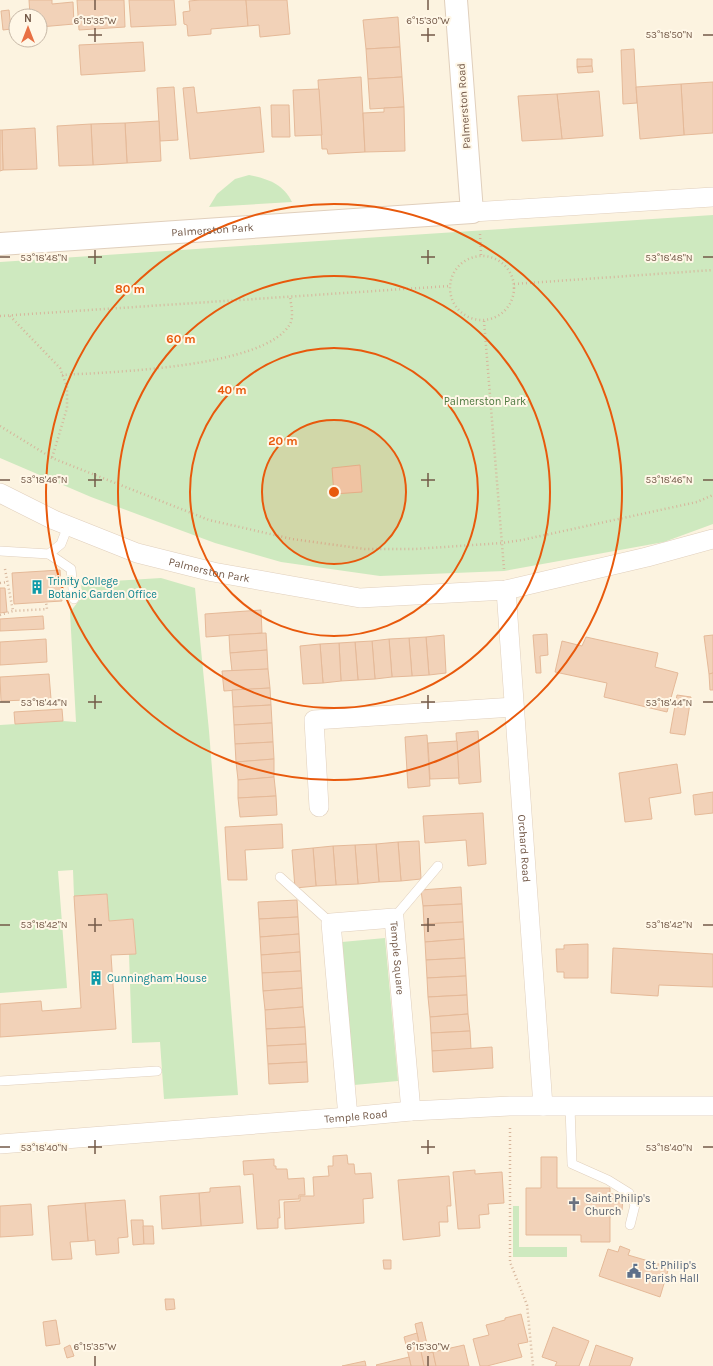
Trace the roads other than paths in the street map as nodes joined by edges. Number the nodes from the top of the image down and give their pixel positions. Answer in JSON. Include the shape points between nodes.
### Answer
{"nodes":[{"id":1,"x":456,"y":0,"type":"edge"},
{"id":2,"x":713,"y":197,"type":"edge"},
{"id":3,"x":472,"y":212,"type":"junction"},
{"id":4,"x":0,"y":244,"type":"edge"},
{"id":5,"x":0,"y":493,"type":"edge"},
{"id":6,"x":68,"y":526,"type":"junction"},
{"id":7,"x":713,"y":539,"type":"edge"},
{"id":8,"x":1,"y":552,"type":"edge"},
{"id":9,"x":50,"y":554,"type":"junction"},
{"id":10,"x":506,"y":590,"type":"junction"},
{"id":11,"x":74,"y":599,"type":"dead end"},
{"id":12,"x":514,"y":707,"type":"junction"},
{"id":13,"x":319,"y":807,"type":"dead end"},
{"id":14,"x":438,"y":866,"type":"dead end"},
{"id":15,"x":280,"y":877,"type":"dead end"},
{"id":16,"x":394,"y":918,"type":"junction"},
{"id":17,"x":331,"y":923,"type":"junction"},
{"id":18,"x":157,"y":1071,"type":"dead end"},
{"id":19,"x":0,"y":1081,"type":"edge"},
{"id":20,"x":543,"y":1106,"type":"junction"},
{"id":21,"x":713,"y":1106,"type":"edge"},
{"id":22,"x":570,"y":1107,"type":"junction"},
{"id":23,"x":411,"y":1111,"type":"junction"},
{"id":24,"x":348,"y":1117,"type":"junction"},
{"id":25,"x":0,"y":1144,"type":"edge"},
{"id":26,"x":630,"y":1225,"type":"dead end"}],
"edges":[{"from":1,"to":3,"type":"street","name":"Palmerston Road"},
{"from":2,"to":3,"type":"street","name":"Palmerston Park"},
{"from":3,"to":4,"type":"street","name":"Palmerston Park"},
{"from":5,"to":6,"type":"street","name":"Palmerston Park"},
{"from":6,"to":9,"type":"lane","via":[[61,544]]},
{"from":6,"to":10,"type":"street","name":"Palmerston Park","via":[[144,555],[213,572],[360,598]]},
{"from":7,"to":10,"type":"street","name":"Palmerston Park"},
{"from":8,"to":9,"type":"lane"},
{"from":9,"to":11,"type":"lane","via":[[71,569]]},
{"from":10,"to":12,"type":"street","name":"Orchard Road"},
{"from":12,"to":13,"type":"street","via":[[314,720]]},
{"from":12,"to":20,"type":"street","name":"Orchard Road"},
{"from":14,"to":16,"type":"lane"},
{"from":15,"to":17,"type":"lane"},
{"from":16,"to":17,"type":"street","name":"Temple Square"},
{"from":16,"to":23,"type":"street","name":"Temple Square"},
{"from":17,"to":24,"type":"street"},
{"from":18,"to":19,"type":"lane"},
{"from":20,"to":22,"type":"street","name":"Temple Road"},
{"from":20,"to":23,"type":"street","name":"Temple Road"},
{"from":21,"to":22,"type":"street","name":"Temple Road"},
{"from":22,"to":26,"type":"lane","via":[[572,1164],[608,1180],[629,1193],[635,1205]]},
{"from":23,"to":24,"type":"street","name":"Temple Road"},
{"from":24,"to":25,"type":"street","name":"Temple Road"}]}
